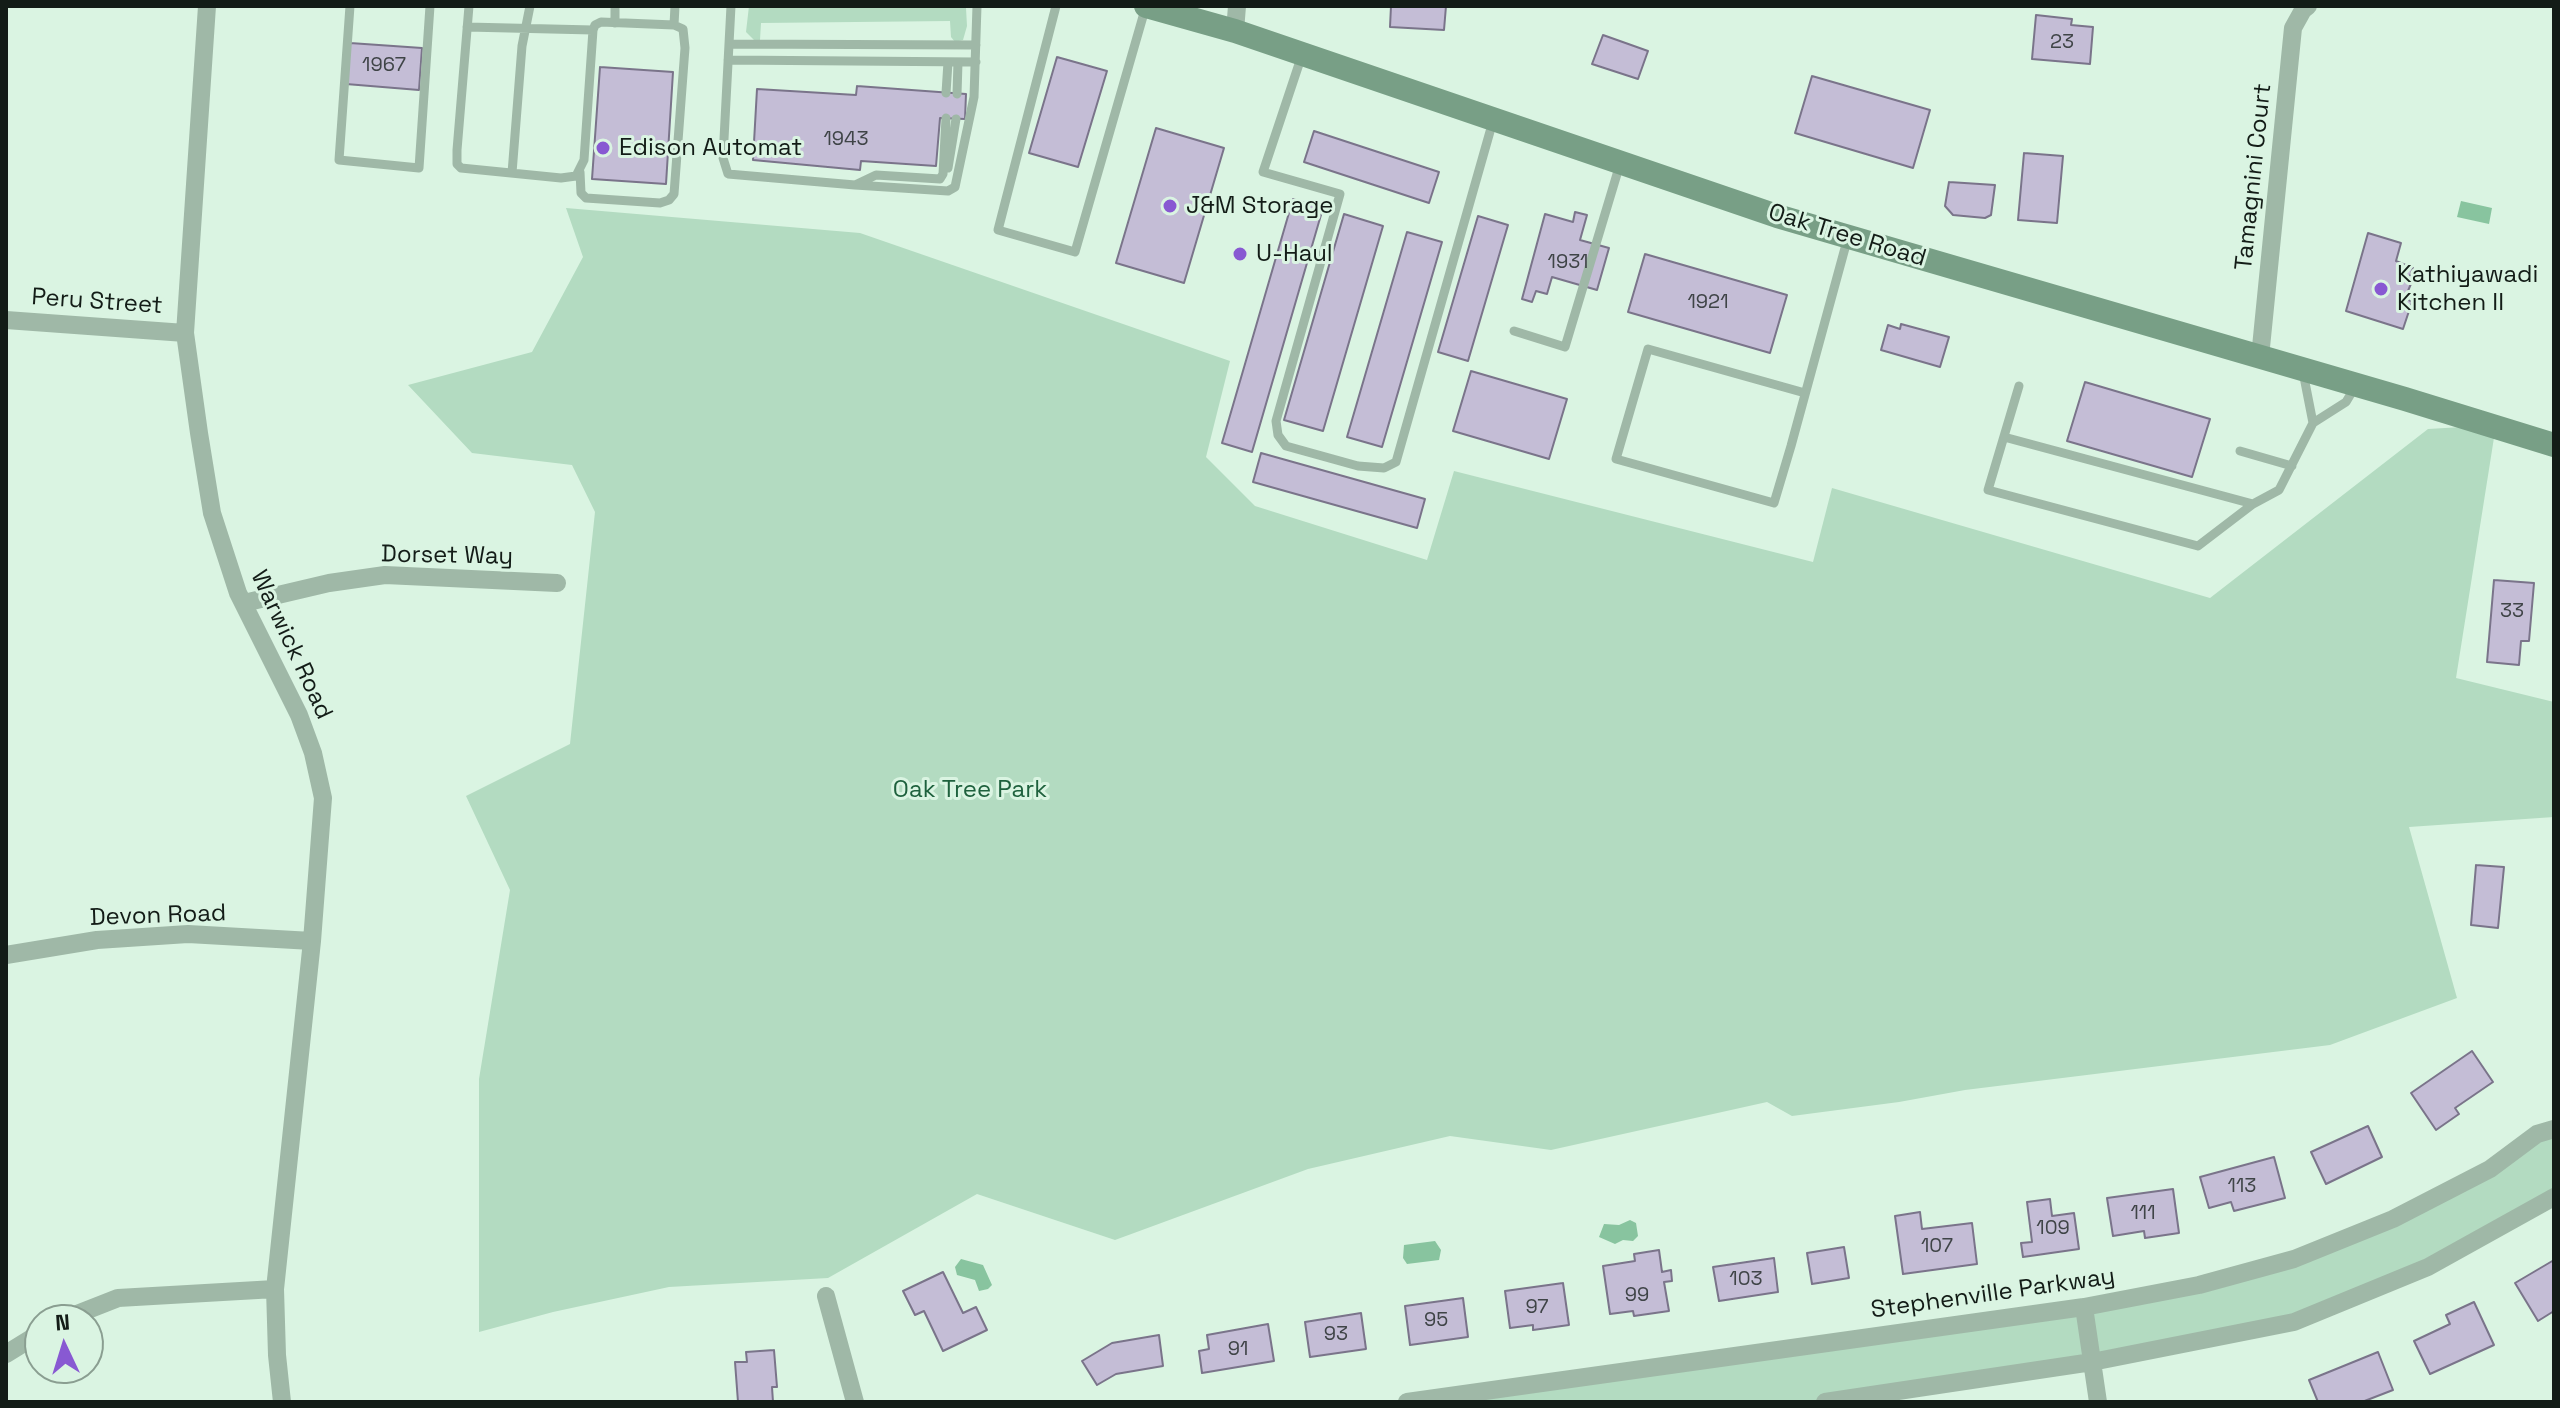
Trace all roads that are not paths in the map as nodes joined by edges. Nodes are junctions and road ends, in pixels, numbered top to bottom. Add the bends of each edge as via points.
1 (207, 6) edge
2 (350, 6) edge
3 (430, 6) edge
4 (469, 6) edge
5 (530, 6) edge
6 (615, 6) edge
7 (675, 6) edge
8 (731, 6) edge
9 (977, 6) edge
10 (1056, 6) edge
11 (1146, 6) edge
12 (1237, 6) edge
13 (2308, 6) edge
14 (615, 23) junction
15 (674, 25) junction
16 (467, 27) junction
17 (526, 28) junction
18 (593, 30) junction
19 (1235, 31) junction
20 (729, 44) junction
21 (976, 45) junction
22 (1302, 55) junction
23 (728, 60) junction
24 (953, 62) junction
25 (976, 62) junction
26 (952, 93) dead end
27 (951, 118) dead end
28 (1493, 121) junction
29 (1620, 164) junction
30 (580, 172) junction
31 (512, 173) junction
32 (855, 185) junction
33 (1848, 237) junction
34 (6, 320) edge
35 (1514, 331) dead end
36 (185, 333) junction
37 (2260, 357) junction
38 (2302, 369) junction
39 (2357, 385) junction
40 (2019, 386) dead end
41 (1805, 393) junction
42 (2313, 423) junction
43 (2004, 437) junction
44 (2554, 445) edge
45 (2240, 451) dead end
46 (2292, 466) junction
47 (2253, 504) junction
48 (557, 583) dead end
49 (244, 603) junction
50 (312, 941) junction
51 (6, 955) edge
52 (2554, 1129) edge
53 (2554, 1197) edge
54 (275, 1289) junction
55 (826, 1296) dead end
56 (103, 1304) edge
57 (2084, 1307) junction
58 (24, 1343) edge
59 (6, 1354) edge
60 (2092, 1362) junction
61 (1449, 1399) edge
62 (282, 1402) edge
63 (855, 1402) edge
64 (1407, 1402) edge
65 (1825, 1402) edge
66 (2098, 1402) edge

1 - 36 street, Warwick Road
2 - 3 lane via 339,160 419,168
4 - 16 lane
5 - 17 lane
6 - 14 lane
7 - 15 lane
8 - 20 lane
9 - 21 lane
10 - 11 lane via 998,230 1075,252
11 - 19 main road, Oak Tree Road
12 - 19 street
13 - 37 street, Tamagnini Court via 2293,28
14 - 15 lane
14 - 18 lane via 598,23
15 - 30 lane via 683,29 685,41 674,194 660,203 586,198
16 - 17 lane
16 - 31 lane via 457,164
17 - 18 lane
17 - 31 lane
18 - 30 lane
19 - 22 main road, Oak Tree Road
20 - 21 lane
20 - 23 lane
21 - 25 lane
22 - 28 main road, Oak Tree Road
22 - 28 lane via 1263,172 1340,194 1276,421 1286,446 1358,466 1384,468 1396,462
23 - 24 lane
23 - 32 lane via 723,158 728,174
24 - 25 lane
24 - 26 lane
25 - 32 lane via 955,187 937,191
27 - 32 lane via 940,179 876,175
28 - 29 main road, Oak Tree Road
29 - 33 main road, Oak Tree Road
29 - 35 lane via 1565,347
30 - 31 lane via 569,178
33 - 37 main road, Oak Tree Road
33 - 41 lane
34 - 36 street, Peru Street
36 - 49 street, Warwick Road via 212,513
37 - 38 main road, Oak Tree Road
38 - 39 main road, Oak Tree Road
38 - 42 lane
39 - 42 lane via 2346,402
39 - 44 main road, Oak Tree Road
40 - 43 lane
41 - 41 lane via 1774,503 1616,459 1648,349
42 - 46 lane
43 - 47 lane
43 - 47 lane via 1988,490 2198,546
45 - 46 lane
46 - 47 lane via 2279,490
48 - 49 street, Dorset Way via 385,575
49 - 50 street, Warwick Road via 299,715 323,798
50 - 51 street, Devon Road via 188,934 97,940
50 - 54 street, Warwick Road
52 - 57 street, Stephenville Parkway via 2393,1219 2294,1259 2199,1285
53 - 60 street via 2428,1267 2294,1322
54 - 56 street via 118,1298
54 - 62 street, Warwick Road
55 - 63 street
57 - 60 street
57 - 61 street, Stephenville Parkway
58 - 59 street
60 - 65 street
60 - 66 street
61 - 64 street, Stephenville Parkway

